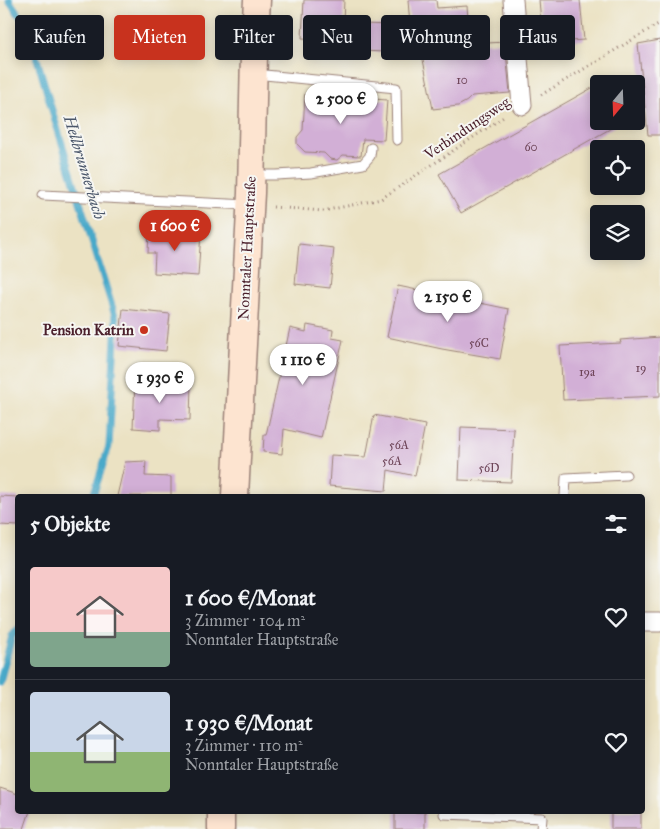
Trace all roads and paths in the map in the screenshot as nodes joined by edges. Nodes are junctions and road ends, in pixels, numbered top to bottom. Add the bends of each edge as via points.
1 (257, 0) edge
2 (513, 0) edge
3 (660, 22) edge
4 (254, 74) junction
5 (522, 105) junction
6 (396, 140) dead end
7 (372, 148) dead end
8 (251, 176) junction
9 (42, 195) dead end
10 (261, 206) junction
11 (626, 475) dead end
12 (235, 494) edge
13 (565, 494) edge
14 (645, 622) edge
15 (660, 622) edge
16 (221, 814) edge
17 (444, 814) dead end
18 (220, 829) edge
19 (542, 829) edge

1 - 4 main road, Nonntaler Hauptstraße
2 - 5 street
3 - 5 path, Verbindungsweg
4 - 6 lane via 396,88
4 - 8 main road, Nonntaler Hauptstraße
5 - 10 path, Verbindungsweg via 381,199 323,211
7 - 8 lane via 370,156 362,164 311,173
8 - 10 main road, Nonntaler Hauptstraße
9 - 10 lane
10 - 12 main road, Nonntaler Hauptstraße
11 - 13 lane via 566,478
14 - 15 street
16 - 18 main road
17 - 19 lane via 542,818

